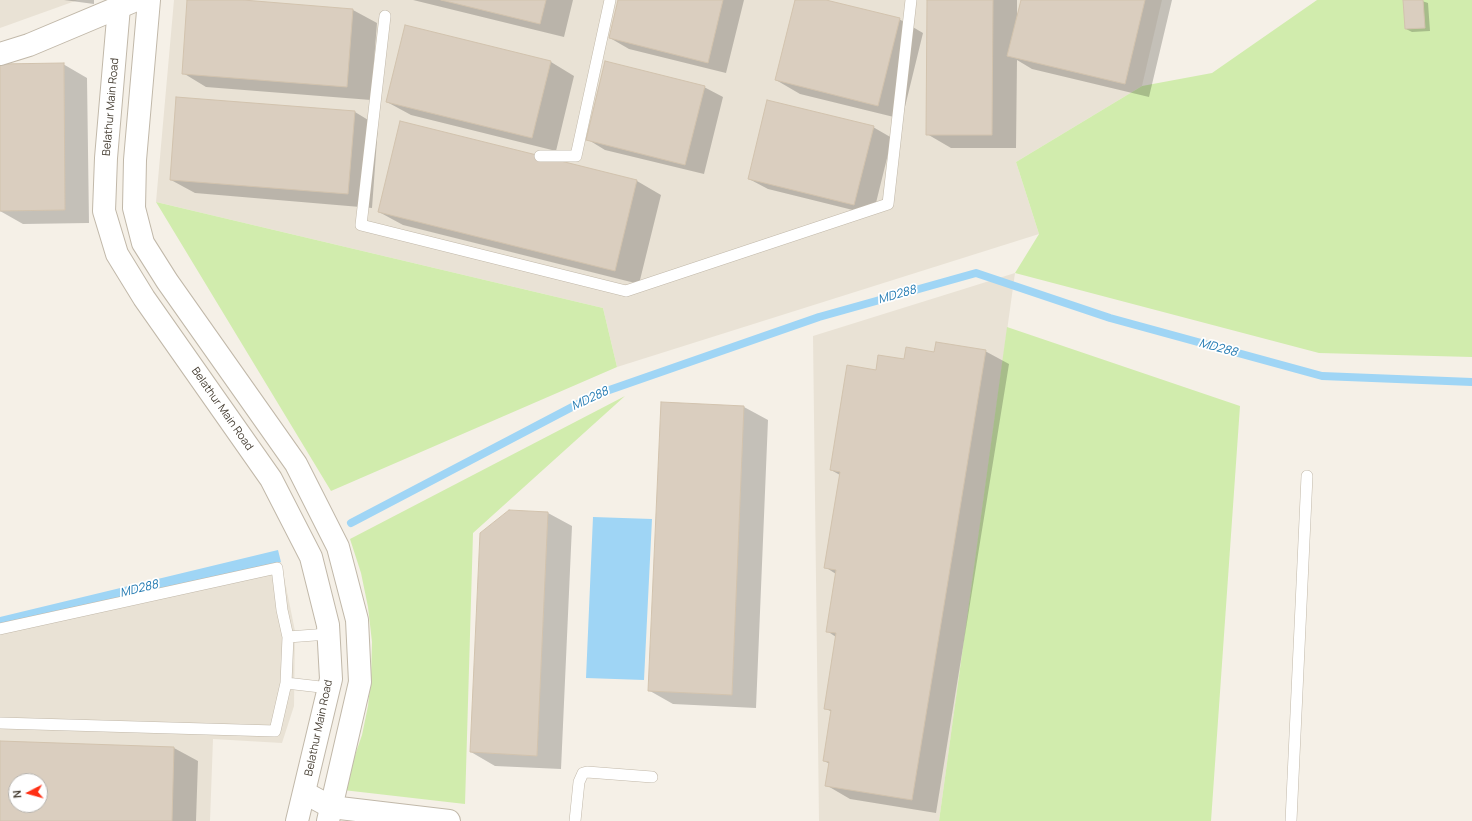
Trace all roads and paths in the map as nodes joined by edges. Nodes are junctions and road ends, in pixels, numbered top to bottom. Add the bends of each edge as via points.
1 (149, 0) edge
2 (610, 0) edge
3 (911, 0) edge
4 (125, 2) edge
5 (385, 16) dead end
6 (0, 54) edge
7 (540, 156) dead end
8 (1307, 476) dead end
9 (0, 629) edge
10 (328, 634) junction
11 (288, 637) junction
12 (286, 683) junction
13 (329, 688) junction
14 (0, 723) edge
15 (652, 777) dead end
16 (305, 793) junction
17 (330, 814) edge
18 (297, 821) edge
19 (448, 821) edge
20 (575, 821) edge
21 (1291, 821) edge

1 - 17 street via 135,160 134,208 144,243 167,281 296,464 338,547 357,620 360,682
2 - 7 lane via 576,156
3 - 5 lane via 888,204 626,291 361,225
4 - 6 street via 29,45
4 - 10 street, Belathur Main Road via 106,158 104,211 117,254 144,298 271,479 309,554 328,625
8 - 21 lane
9 - 11 lane via 277,568
10 - 11 lane
10 - 13 street, Belathur Main Road via 331,679
11 - 12 lane
12 - 13 lane
12 - 14 lane via 275,730
13 - 16 street, Belathur Main Road
15 - 20 lane via 583,773 579,782
16 - 17 street
16 - 18 street, Belathur Main Road
17 - 19 street

